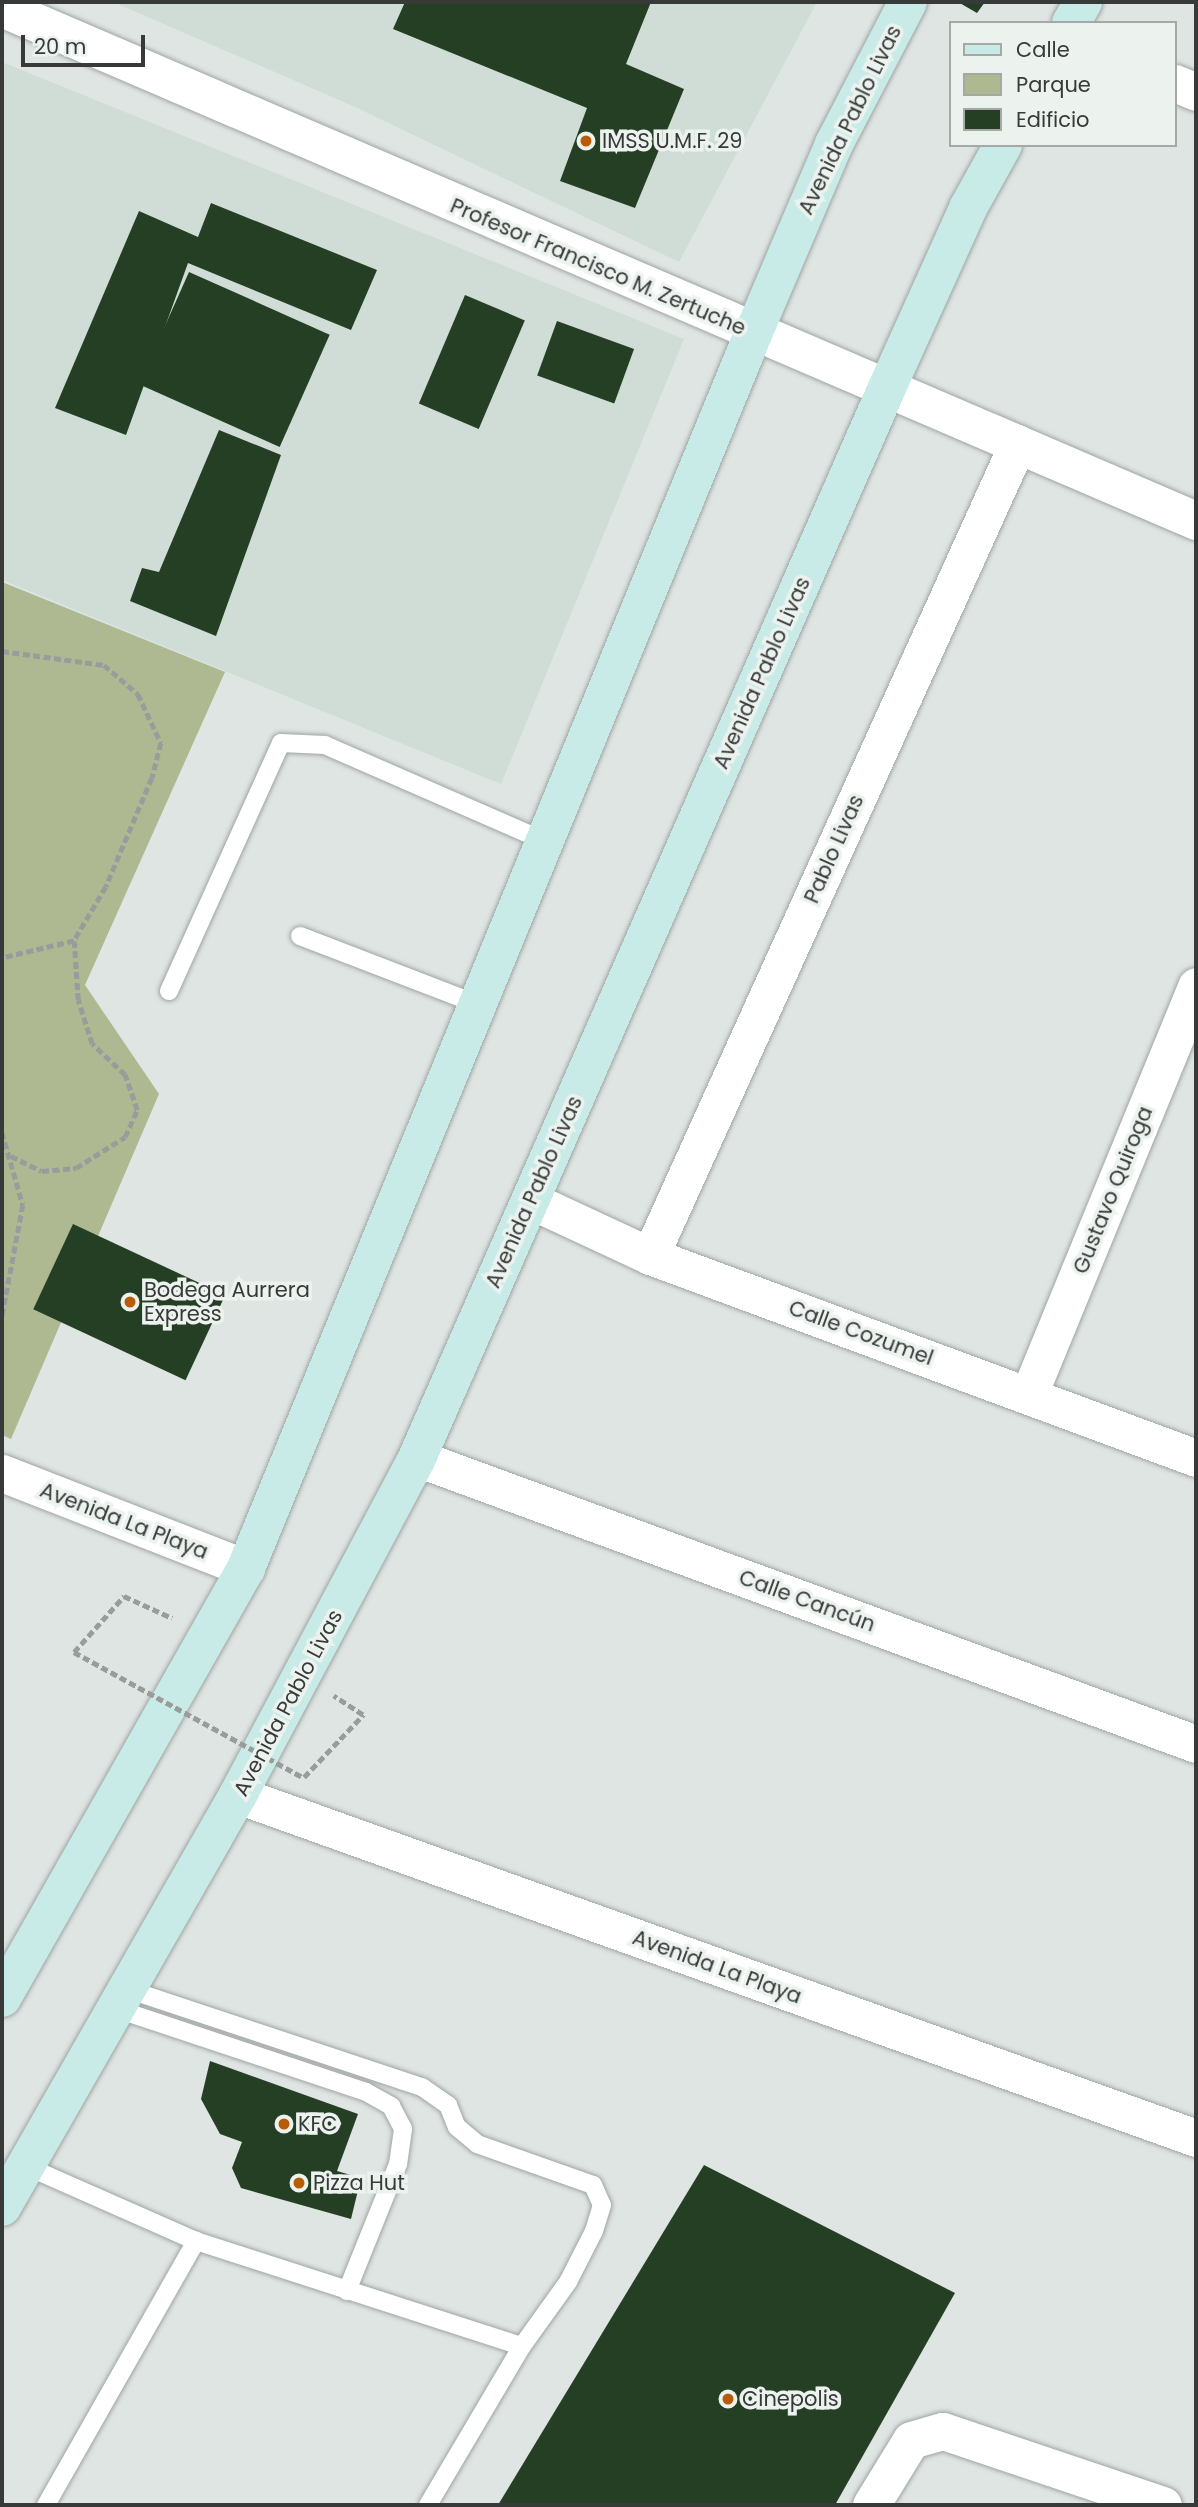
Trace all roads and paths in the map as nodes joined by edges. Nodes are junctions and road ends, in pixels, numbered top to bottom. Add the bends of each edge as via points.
1 (908, 2) edge
2 (1083, 2) edge
3 (2, 8) edge
4 (1073, 21) edge
5 (1177, 84) edge
6 (1196, 92) edge
7 (1002, 147) edge
8 (753, 334) junction
9 (886, 390) junction
10 (1018, 443) junction
11 (1196, 521) edge
12 (2, 651) edge
13 (545, 841) junction
14 (300, 936) dead end
15 (74, 941) junction
16 (2, 958) edge
17 (1196, 986) edge
18 (169, 991) dead end
19 (477, 1004) junction
20 (2, 1132) edge
21 (11, 1156) junction
22 (530, 1200) junction
23 (650, 1256) junction
24 (2, 1317) edge
25 (1030, 1394) junction
26 (417, 1458) junction
27 (1196, 1458) edge
28 (2, 1473) edge
29 (246, 1568) junction
30 (208, 1633) junction
31 (363, 1715) dead end
32 (1196, 1744) edge
33 (238, 1795) junction
34 (2, 1998) edge
35 (124, 1999) junction
36 (1196, 2138) edge
37 (26, 2166) junction
38 (2, 2207) edge
39 (196, 2241) junction
40 (347, 2291) junction
41 (522, 2347) junction
42 (46, 2505) edge
43 (428, 2505) edge
44 (872, 2505) edge
45 (1163, 2505) edge

1 - 8 main road, Avenida Pablo Livas via 834,144
2 - 4 main road
3 - 8 street, Profesor Francisco M. Zertuche
5 - 6 street
7 - 9 main road, Avenida Pablo Livas via 968,208
8 - 9 street, Profesor Francisco M. Zertuche
8 - 13 main road, Avenida Pablo Livas
9 - 10 street, Profesor Francisco M. Zertuche
9 - 22 main road, Avenida Pablo Livas
10 - 11 street, Profesor Francisco M. Zertuche
10 - 23 street, Pablo Livas
12 - 15 path via 104,665 138,694 161,743 152,778 106,887
13 - 18 lane via 325,745 281,743
13 - 19 main road, Avenida Pablo Livas
14 - 19 lane
15 - 16 path
15 - 21 path via 78,1000 92,1044 125,1075 137,1110 125,1137 76,1168 42,1171
17 - 25 street, Gustavo Quiroga
19 - 29 main road, Avenida Pablo Livas
20 - 21 path
21 - 24 path via 23,1205
22 - 23 street, Calle Cozumel
22 - 26 main road, Avenida Pablo Livas
23 - 25 street, Calle Cozumel
25 - 27 street, Calle Cozumel
26 - 32 street, Calle Cancún
26 - 33 main road, Avenida Pablo Livas
28 - 29 street, Avenida La Playa
29 - 30 main road, Avenida Pablo Livas
30 - 31 path, bridge via 124,1596 74,1652 304,1778
30 - 34 main road, Avenida Pablo Livas
33 - 35 main road, Avenida Pablo Livas
33 - 36 street, Avenida La Playa
35 - 37 main road, Avenida Pablo Livas
35 - 40 lane via 366,2092 391,2106 403,2129 398,2164
35 - 41 lane via 422,2087 448,2105 457,2127 477,2144 593,2185 602,2205 594,2231 568,2282
37 - 38 main road, Avenida Pablo Livas
37 - 39 lane
39 - 40 lane
39 - 42 lane
40 - 41 lane
41 - 43 lane
44 - 45 street via 911,2440 926,2432 960,2435

